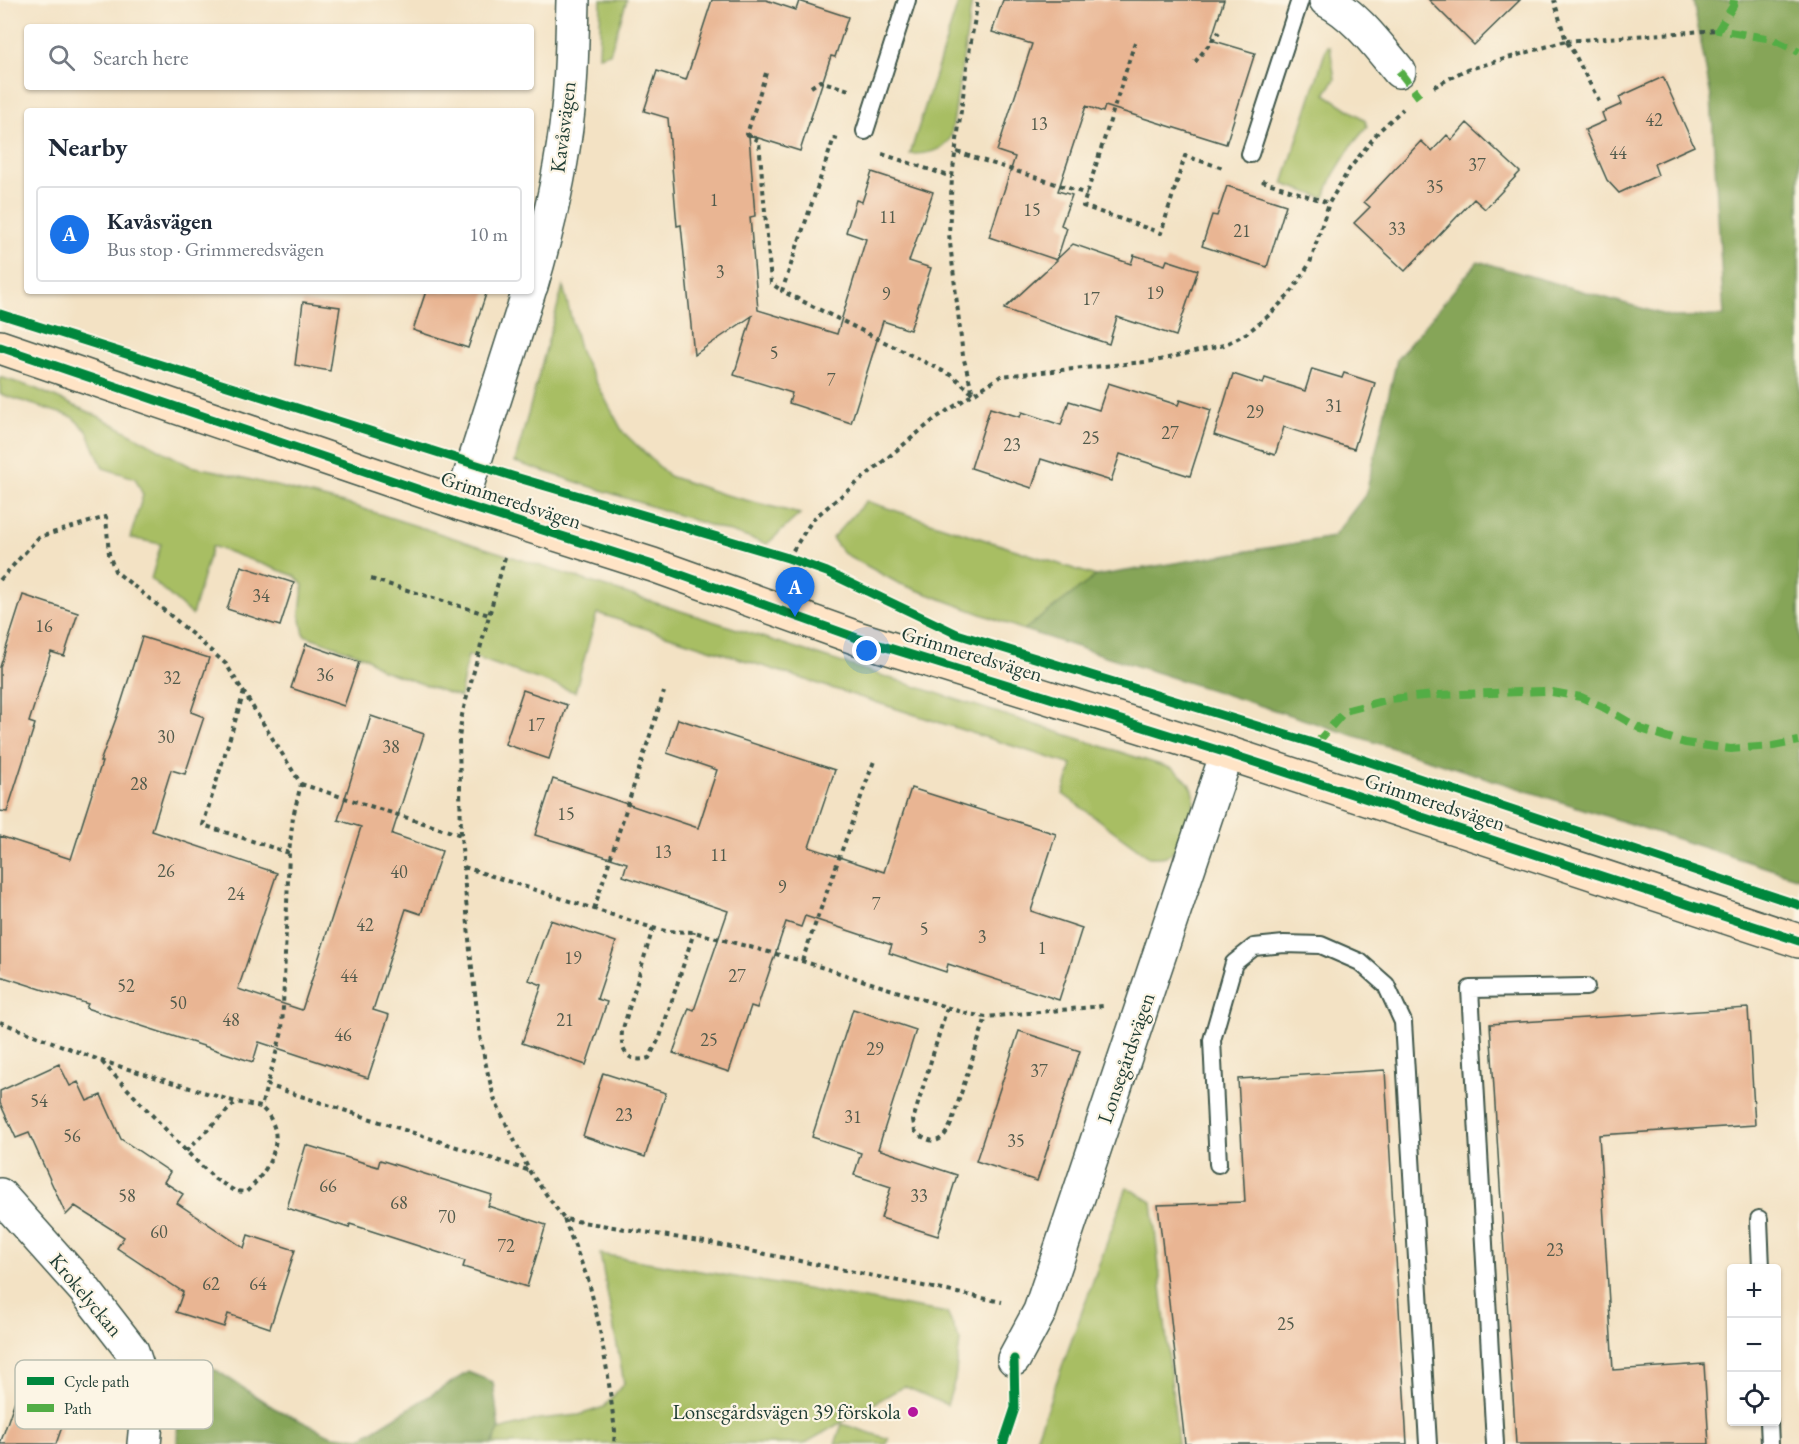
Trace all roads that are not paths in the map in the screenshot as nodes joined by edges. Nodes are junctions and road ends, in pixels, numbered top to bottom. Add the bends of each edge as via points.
1 (573, 0) edge
2 (907, 0) edge
3 (1300, 0) edge
4 (1326, 0) edge
5 (1399, 71) dead end
6 (865, 131) dead end
7 (1250, 154) dead end
8 (534, 276) edge
9 (529, 294) edge
10 (0, 347) edge
11 (461, 504) junction
12 (1227, 753) junction
13 (1799, 941) edge
14 (1586, 987) dead end
15 (1218, 1164) dead end
16 (0, 1195) edge
17 (1759, 1219) dead end
18 (1761, 1264) edge
19 (1014, 1359) dead end
20 (135, 1360) edge
21 (1769, 1426) edge
22 (145, 1429) edge
23 (144, 1444) edge
24 (1428, 1444) edge
25 (1495, 1444) edge
26 (1770, 1444) edge

1 - 8 street, Kavåsvägen via 566,130
2 - 6 lane
3 - 7 lane
4 - 5 street via 1339,6
9 - 11 street
10 - 11 street, Grimmeredsvägen
11 - 12 street, Grimmeredsvägen via 652,565 857,638
12 - 13 street, Grimmeredsvägen
12 - 19 street, Lonsegårdsvägen via 1041,1311
14 - 25 lane via 1470,989
15 - 24 lane via 1212,1040 1234,963 1254,947 1284,944 1321,945 1360,962 1386,985 1403,1022
16 - 20 street, Krokelyckan via 84,1289
17 - 18 lane
21 - 26 lane
22 - 23 street, Krokelyckan

